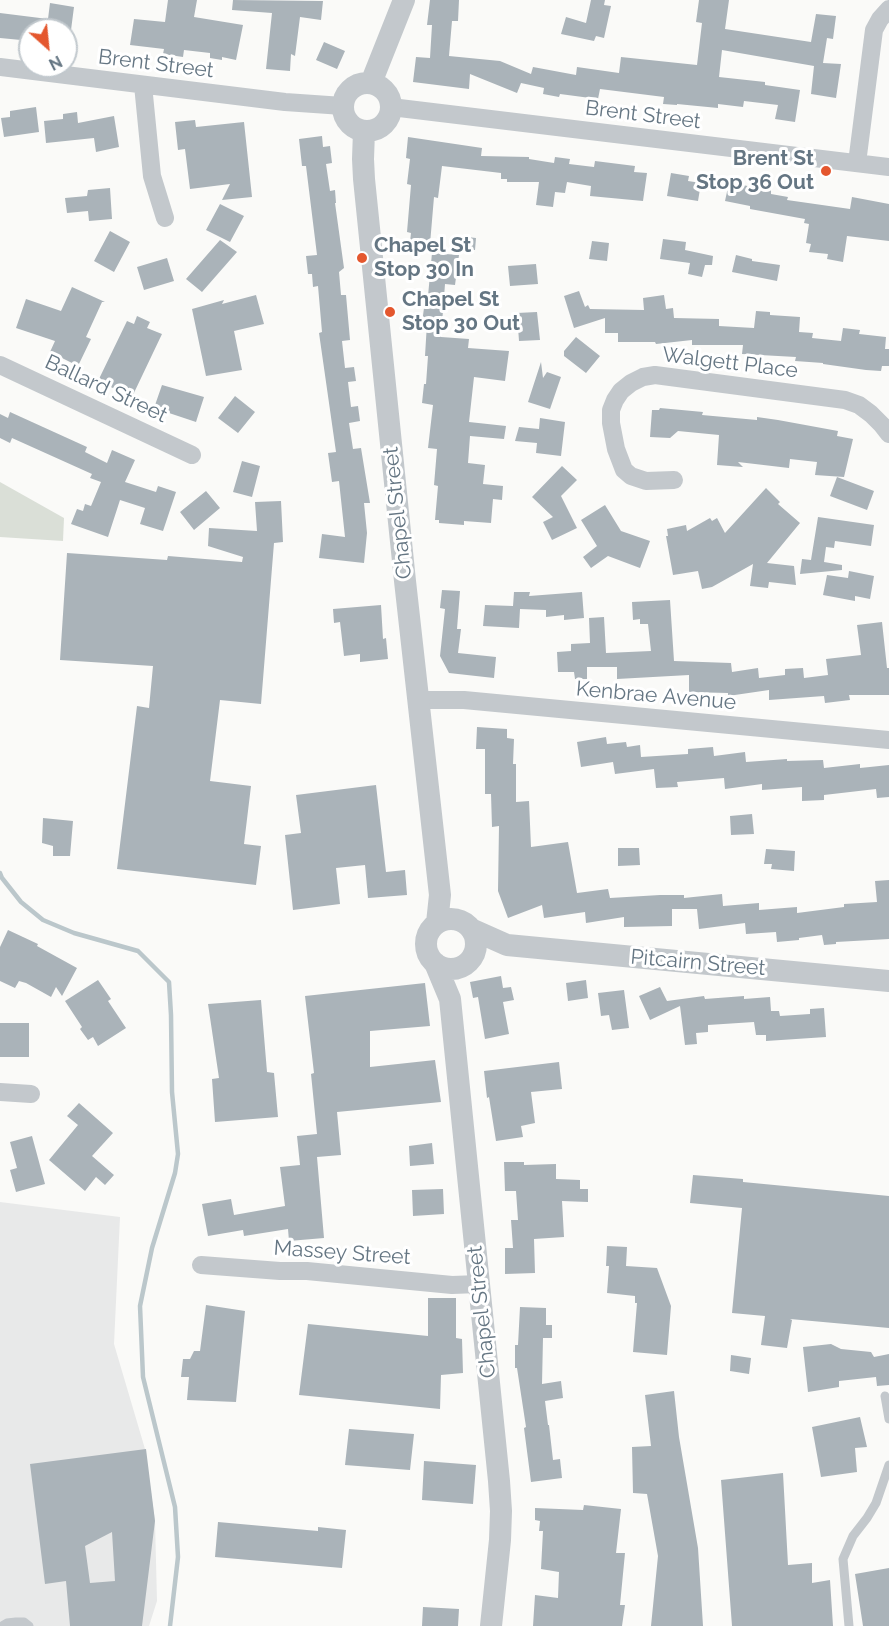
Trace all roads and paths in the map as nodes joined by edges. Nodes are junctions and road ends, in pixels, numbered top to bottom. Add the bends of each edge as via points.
1 (404, 0) edge
2 (889, 9) edge
3 (0, 67) edge
4 (371, 83) junction
5 (143, 84) junction
6 (343, 106) junction
7 (391, 107) junction
8 (364, 131) junction
9 (857, 163) junction
10 (889, 167) edge
11 (165, 218) dead end
12 (0, 365) edge
13 (889, 434) edge
14 (192, 455) dead end
15 (674, 480) dead end
16 (418, 700) junction
17 (889, 740) edge
18 (440, 895) junction
19 (437, 923) junction
20 (465, 925) junction
21 (507, 945) junction
22 (468, 962) junction
23 (435, 963) junction
24 (889, 981) edge
25 (450, 999) junction
26 (0, 1092) edge
27 (31, 1094) dead end
28 (201, 1265) dead end
29 (479, 1284) junction
30 (885, 1396) dead end
31 (889, 1419) edge
32 (889, 1466) edge
33 (2, 1626) edge
34 (29, 1626) edge
35 (491, 1626) edge
36 (849, 1626) edge

1 - 4 street
2 - 9 street via 874,30
3 - 5 street, Brent Street
4 - 6 street via 355,86 344,98
4 - 7 street via 383,89
5 - 6 street, Brent Street
5 - 11 street via 152,176
6 - 8 street via 346,120
7 - 8 street via 386,122
7 - 9 street, Brent Street
8 - 16 street, Chapel Street via 364,179
9 - 10 street, Brent Street
12 - 14 street, Ballard Street
13 - 15 street, Walgett Place via 871,414 845,400 655,375 643,377 621,391 615,400 611,423 616,449 624,470 631,476 646,481
16 - 17 street, Kenbrae Avenue via 464,700
16 - 18 street, Chapel Street
18 - 19 street, Chapel Street
18 - 20 street
19 - 20 street via 452,919
19 - 23 street via 426,943
20 - 21 street, Pitcairn Street
20 - 22 street via 475,936 476,944
21 - 22 street, Pitcairn Street
21 - 24 street, Pitcairn Street
22 - 23 street via 450,969
22 - 25 street, Chapel Street
23 - 25 street, Chapel Street
25 - 29 street, Chapel Street
26 - 27 street
28 - 29 street, Massey Street
29 - 35 street, Chapel Street via 501,1511
30 - 31 lane
32 - 36 lane via 876,1503 853,1536 843,1559
33 - 34 lane via 16,1622

